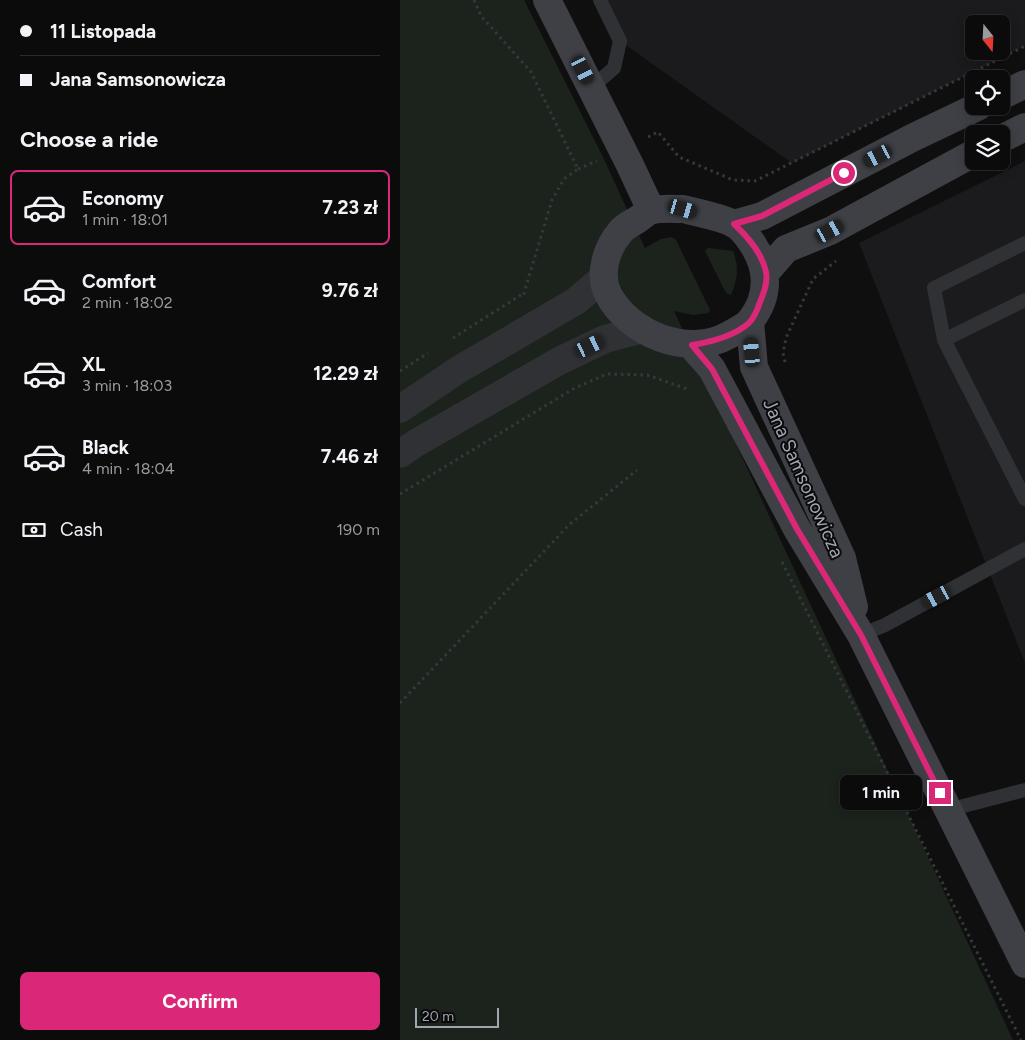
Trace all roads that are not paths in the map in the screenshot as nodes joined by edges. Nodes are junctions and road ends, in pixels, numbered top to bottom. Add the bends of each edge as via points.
1 (548, 0) edge
2 (600, 0) edge
3 (1025, 84) edge
4 (591, 88) junction
5 (1010, 92) edge
6 (965, 113) edge
7 (1025, 127) edge
8 (1010, 134) edge
9 (965, 158) edge
10 (652, 210) junction
11 (734, 224) junction
12 (1025, 243) edge
13 (766, 272) junction
14 (604, 277) junction
15 (1025, 300) edge
16 (750, 322) junction
17 (642, 330) junction
18 (944, 340) junction
19 (692, 345) junction
20 (400, 409) edge
21 (400, 454) edge
22 (1025, 499) edge
23 (1025, 549) edge
24 (861, 635) junction
25 (1025, 790) edge
26 (948, 810) junction
27 (1025, 964) edge

1 - 4 main road
2 - 4 lane via 620,41 614,68
3 - 5 main road
4 - 10 main road
6 - 11 main road via 762,216
7 - 8 main road
9 - 13 main road via 830,231 786,249
10 - 11 main road via 683,209
10 - 14 main road via 622,229 608,250
11 - 13 main road via 756,249
12 - 18 lane via 934,288
13 - 16 main road via 765,288
14 - 17 main road via 608,293 620,310
14 - 20 street via 576,302 458,370
15 - 18 lane
16 - 19 main road via 710,343
16 - 24 main road, Jana Samsonowicza via 754,367 842,558
17 - 19 main road via 671,342
17 - 21 street via 605,339 559,361
18 - 22 lane
19 - 24 main road, Jana Samsonowicza via 712,369 797,529
23 - 24 lane
24 - 26 main road, Jana Samsonowicza
25 - 26 lane
26 - 27 main road, Jana Samsonowicza

